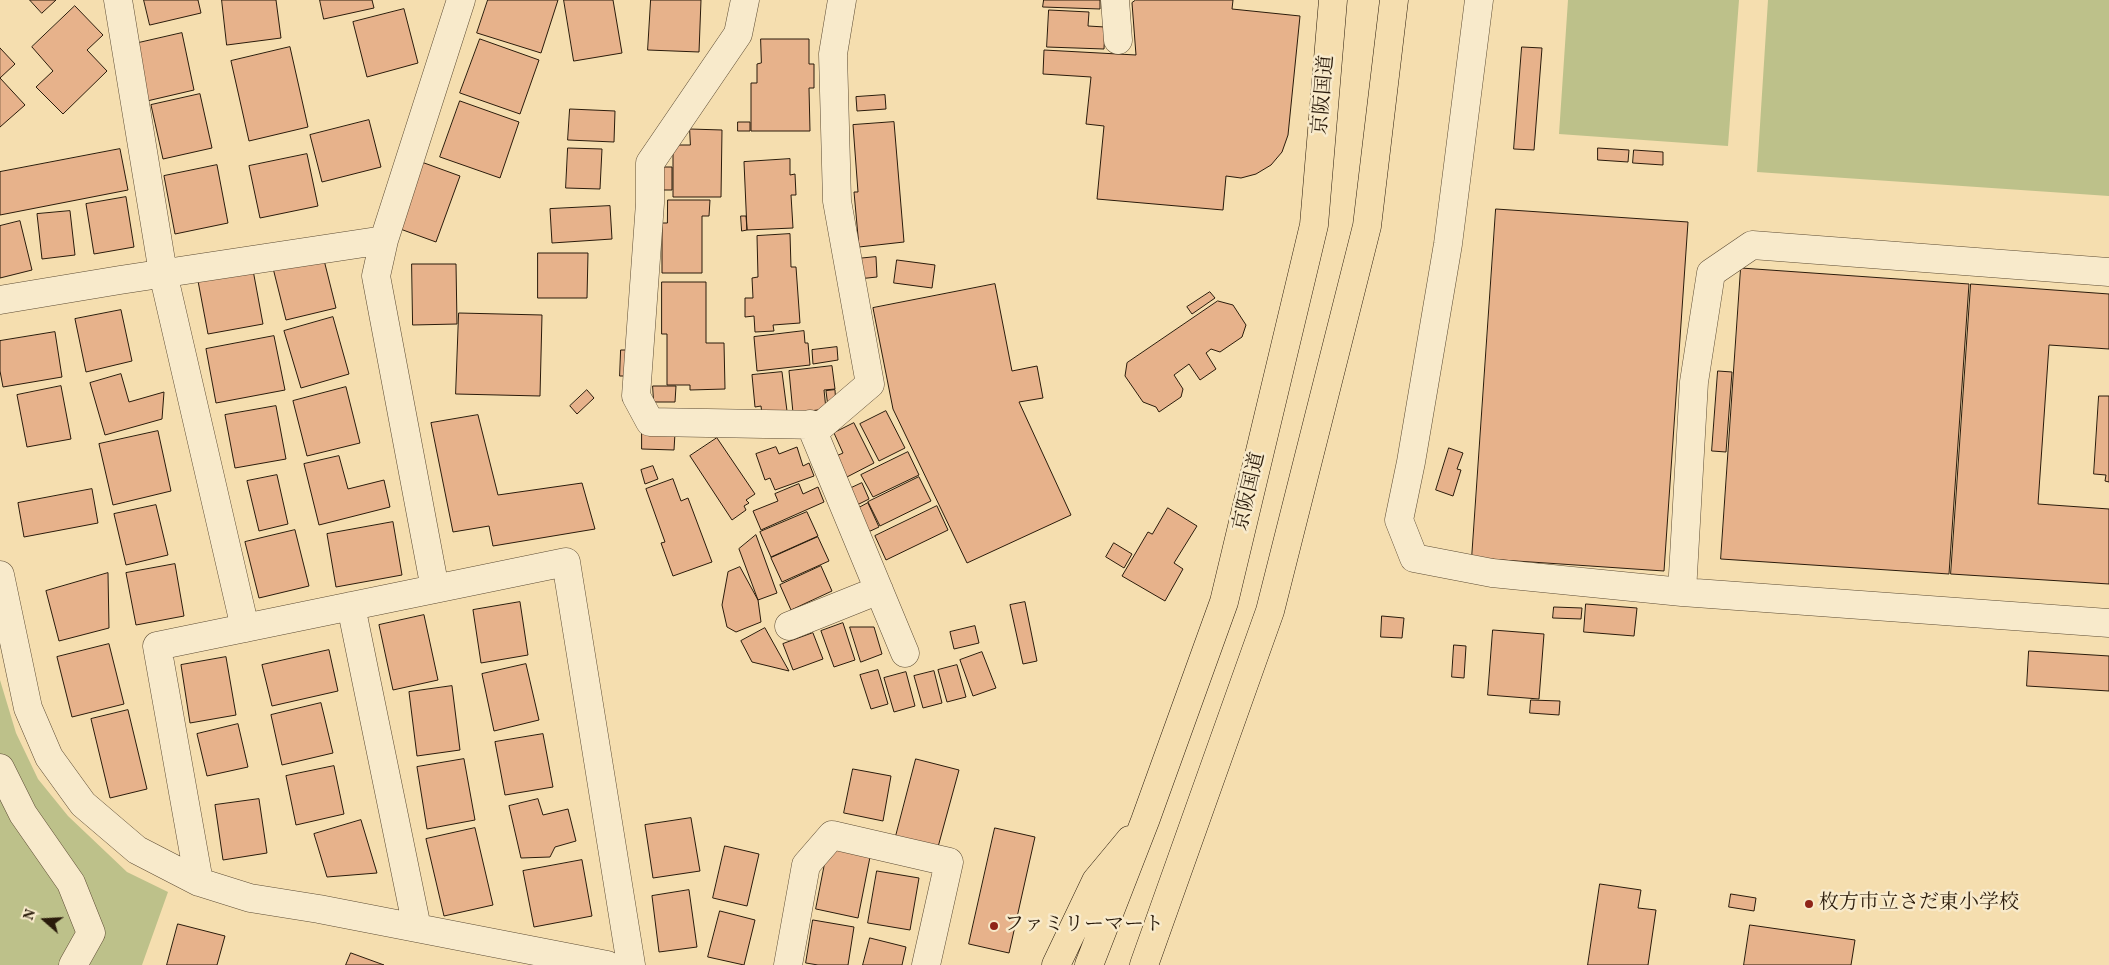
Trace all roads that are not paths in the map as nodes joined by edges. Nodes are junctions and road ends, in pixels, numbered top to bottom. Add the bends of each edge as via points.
1 (118, 0) edge
2 (461, 0) edge
3 (745, 0) edge
4 (842, 0) edge
5 (1115, 0) edge
6 (1333, 0) edge
7 (1394, 0) edge
8 (1479, 0) edge
9 (1118, 40) dead end
10 (384, 240) junction
11 (2109, 272) edge
12 (163, 273) junction
13 (0, 300) edge
14 (810, 424) junction
15 (0, 575) edge
16 (435, 589) junction
17 (879, 590) junction
18 (1682, 592) junction
19 (351, 606) junction
20 (2109, 623) edge
21 (789, 626) dead end
22 (245, 628) junction
23 (904, 653) dead end
24 (0, 768) edge
25 (1145, 821) junction
26 (199, 882) junction
27 (417, 928) junction
28 (92, 933) junction
29 (74, 965) edge
30 (89, 965) edge
31 (607, 965) edge
32 (631, 965) edge
33 (788, 965) edge
34 (926, 965) edge
35 (1056, 965) edge
36 (1089, 965) edge
37 (1144, 965) edge

1 - 12 street
2 - 10 street
3 - 14 street via 738,34 650,163 636,396 650,422
4 - 14 street via 833,54 837,202 870,384 822,424
5 - 9 street
6 - 25 highway, 京阪国道 via 1314,225 1224,602
7 - 37 highway via 1367,226 1272,601
8 - 18 street via 1448,244 1412,462 1399,520 1414,558 1492,574
10 - 12 street
10 - 16 street via 376,276
11 - 18 street via 1752,245 1711,273 1694,382
12 - 13 street
12 - 22 street
14 - 17 street
15 - 26 street via 28,708 49,757 83,804 137,850
16 - 19 street
16 - 32 street via 566,562
17 - 21 street
17 - 23 street
18 - 20 street
19 - 22 street
19 - 27 street
22 - 26 street via 157,646
24 - 28 street via 23,814 72,883
25 - 35 highway via 1096,881
25 - 36 highway, 京阪国道
26 - 27 street via 250,898
27 - 31 street
28 - 29 street
28 - 30 street
33 - 34 street via 806,865 832,835 949,862

